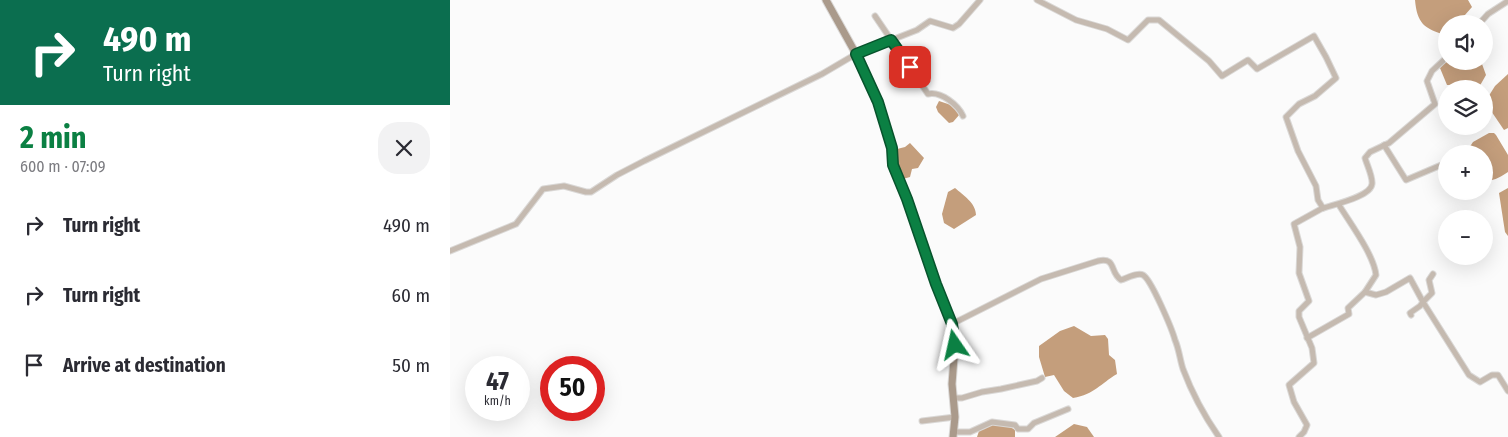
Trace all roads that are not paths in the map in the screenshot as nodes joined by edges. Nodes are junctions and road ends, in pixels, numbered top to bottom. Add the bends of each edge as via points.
1 (826, 0) edge
2 (980, 0) edge
3 (1037, 0) edge
4 (1508, 2) edge
5 (1487, 15) edge
6 (875, 16) dead end
7 (891, 40) junction
8 (856, 54) junction
9 (1438, 65) edge
10 (963, 116) dead end
11 (1384, 145) junction
12 (1438, 166) edge
13 (1339, 205) junction
14 (1323, 208) junction
15 (450, 251) edge
16 (1433, 274) dead end
17 (1365, 292) junction
18 (1422, 302) junction
19 (1411, 315) dead end
20 (952, 324) junction
21 (1307, 338) junction
22 (1042, 378) dead end
23 (1508, 391) edge
24 (953, 398) junction
25 (1068, 408) dead end
26 (955, 418) junction
27 (922, 421) dead end
28 (954, 435) edge
29 (1219, 437) edge
30 (1299, 437) edge

1 - 8 main road
2 - 7 street via 953,28 930,21
3 - 14 street via 1076,20 1108,29 1128,40 1148,20 1159,20 1209,61 1222,76 1248,60 1257,69 1314,36 1336,78 1286,117
4 - 5 street
6 - 7 street
7 - 8 street
7 - 10 street via 928,94 950,100
8 - 15 street via 617,175 591,192 564,186 543,189 516,224
8 - 20 main road via 878,102 892,148 893,165
9 - 11 street via 1427,81 1435,104
11 - 12 street via 1406,180
11 - 13 street via 1365,158 1371,188
13 - 14 street
13 - 17 street via 1376,268 1376,275
14 - 21 street via 1294,224 1300,247 1299,274 1309,301 1299,312
16 - 18 street via 1429,280 1432,293
17 - 18 street via 1376,295 1386,292 1410,278
17 - 21 street via 1348,308 1349,314 1344,318
18 - 19 street
18 - 23 street via 1469,374 1480,382 1498,375
20 - 24 main road via 955,345
20 - 29 street via 1042,279 1109,260 1113,272 1121,280 1139,274 1148,279 1175,340 1183,370
21 - 30 street via 1314,363 1289,385 1307,425
22 - 24 street via 1001,390
24 - 26 main road
25 - 28 street via 1034,423 1028,429 992,422
26 - 27 street
26 - 28 main road

